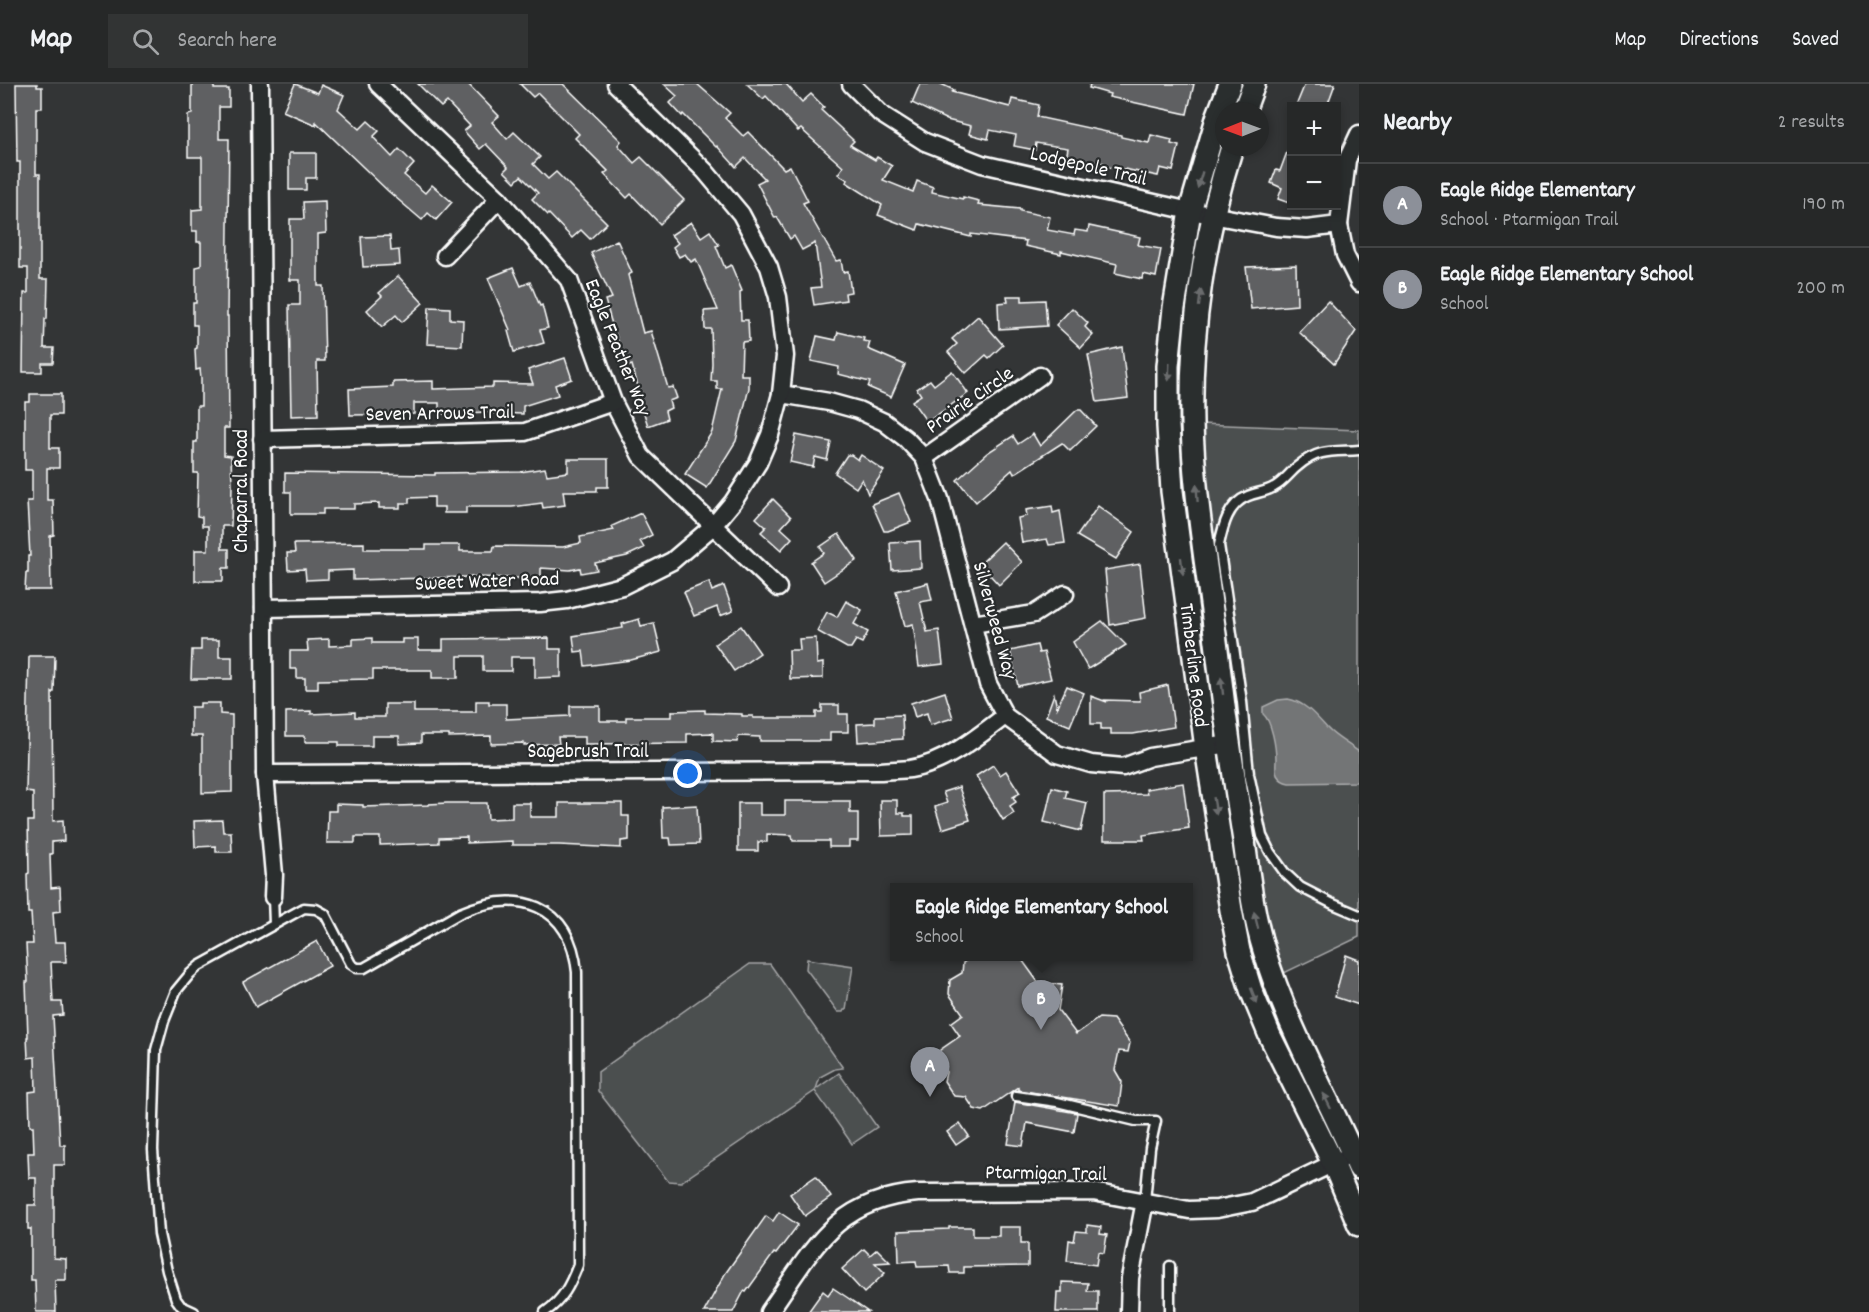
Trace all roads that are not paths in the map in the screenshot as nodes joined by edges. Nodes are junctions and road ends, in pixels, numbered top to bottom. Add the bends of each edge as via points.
1 (260, 84) edge
2 (378, 84) edge
3 (616, 84) edge
4 (851, 84) edge
5 (1230, 84) edge
6 (1254, 84) edge
7 (1247, 102) edge
8 (1359, 134) edge
9 (1230, 156) edge
10 (499, 200) junction
11 (1190, 211) junction
12 (1214, 216) junction
13 (1339, 225) junction
14 (445, 256) dead end
15 (1359, 284) edge
16 (1041, 376) dead end
17 (781, 394) junction
18 (613, 402) junction
19 (262, 439) junction
20 (1359, 450) edge
21 (924, 458) junction
22 (713, 526) junction
23 (778, 588) dead end
24 (1065, 594) dead end
25 (264, 608) junction
26 (973, 624) junction
27 (1005, 716) junction
28 (1229, 744) junction
29 (1206, 748) junction
30 (265, 774) junction
31 (273, 897) joint
32 (1359, 915) edge
33 (274, 924) junction
34 (1016, 1096) dead end
35 (1357, 1157) edge
36 (1334, 1163) junction
37 (1145, 1201) junction
38 (1359, 1226) edge
39 (1170, 1266) dead end
40 (194, 1312) edge
41 (544, 1312) edge
42 (769, 1312) edge
43 (1129, 1312) edge
44 (1170, 1312) edge

1 - 19 street, Chaparral Road
2 - 10 street, Eagle Feather Way
3 - 17 street, Sweet Water Road via 705,171 741,214 769,267 777,297 785,356
4 - 11 street, Lodgepole Trail via 881,114 925,142 982,164
5 -> 11 street, Timberline Road
6 - 7 street
8 - 13 street via 1347,160
9 - 12 street, Timberline Road
10 - 14 street
10 - 18 street, Eagle Feather Way via 569,280
11 - 12 street, Lodgepole Trail
11 -> 29 street, Timberline Road via 1168,366 1168,426 1172,491
12 - 13 street, Lodgepole Trail via 1276,228
28 -> 12 street, Timberline Road via 1198,504 1192,424 1198,311
13 - 15 street via 1345,255
16 - 21 street, Prairie Circle
17 - 21 street, Silverweed Way via 858,410 884,422
17 - 22 street, Sweet Water Road via 771,435 758,463
18 - 19 street, Seven Arrows Trail via 525,432
18 - 22 street, Eagle Feather Way via 640,456
19 - 25 street, Chaparral Road
20 - 32 lane via 1313,455 1273,488 1245,497 1227,515 1219,545 1249,774 1262,836 1285,873 1300,887
21 - 26 street, Silverweed Way via 940,499
22 - 23 street, Eagle Feather Way
22 - 25 street, Sweet Water Road via 672,561 648,574 622,586 567,600
24 - 26 street via 1034,614
25 - 30 street, Chaparral Road
26 - 27 street, Silverweed Way via 988,684
27 - 29 street, Silverweed Way via 1057,754 1090,764 1122,767 1150,757
27 - 30 street, Sagebrush Trail via 972,742 912,769
28 - 29 street, Silverweed Way
35 -> 28 street, Timberline Road via 1306,1059 1263,949
29 -> 36 street, Timberline Road via 1231,910 1251,990
30 - 31 street, Chaparral Road
31 - 33 lane
33 - 40 lane via 200,966 182,981 156,1050 153,1150 159,1234 176,1299
33 - 41 lane via 304,908 316,909 325,914 357,968 364,968 460,913 497,901 534,905 562,927 576,955 577,972 578,1265 566,1294
34 - 37 lane via 1155,1121
35 - 36 street, Ptarmigan Trail
36 - 37 street, Ptarmigan Trail via 1252,1202 1190,1210
36 - 38 street, Timberline Road
37 - 42 street, Ptarmigan Trail via 1093,1192 918,1193 883,1198 852,1211 822,1237
37 - 43 street via 1130,1278
39 - 44 lane

